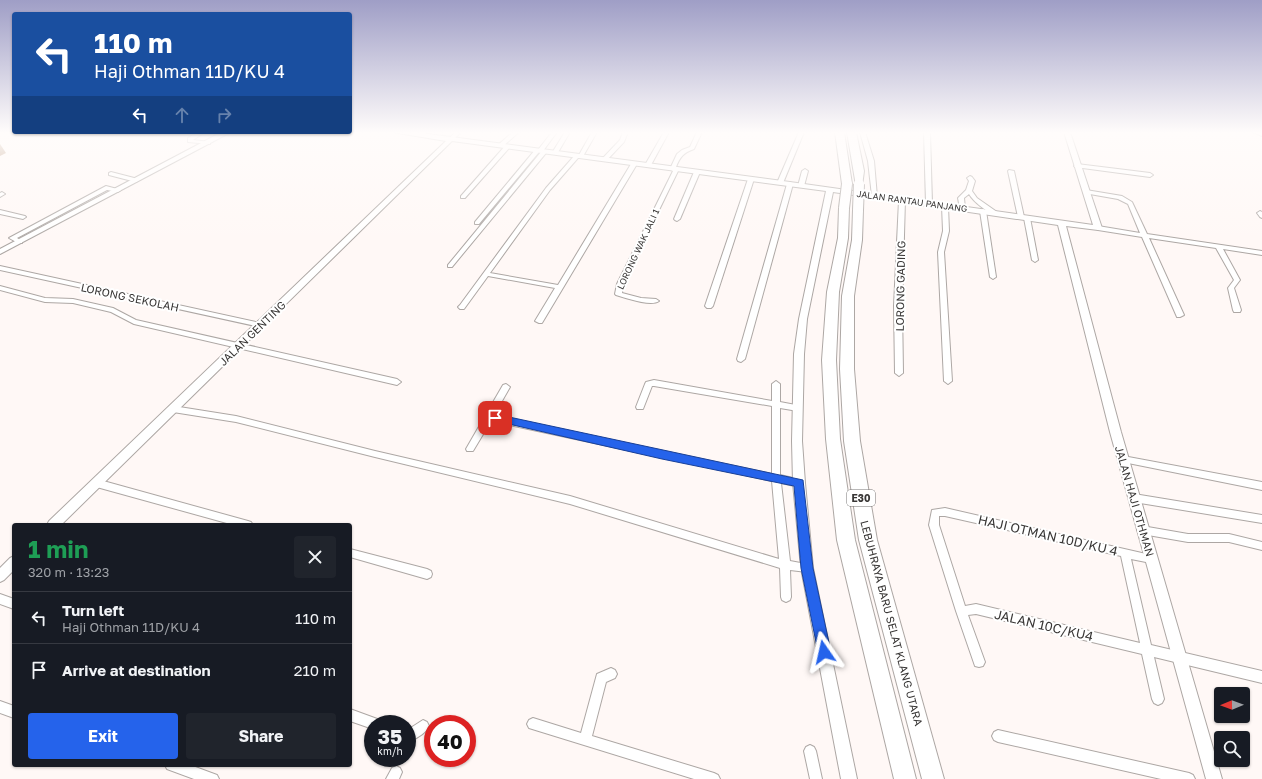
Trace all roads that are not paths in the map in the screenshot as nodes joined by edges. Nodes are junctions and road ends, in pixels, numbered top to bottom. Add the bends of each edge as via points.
1 (159, 168) edge
2 (421, 168) edge
3 (486, 168) edge
4 (525, 168) edge
5 (527, 168) edge
6 (567, 168) edge
7 (631, 168) edge
8 (670, 168) edge
9 (786, 168) edge
10 (845, 168) edge
11 (858, 168) edge
12 (872, 168) edge
13 (928, 168) edge
14 (1078, 168) edge
15 (1094, 168) edge
16 (674, 169) junction
17 (805, 171) dead end
18 (1011, 171) dead end
19 (697, 172) junction
20 (111, 174) dead end
21 (1150, 176) dead end
22 (970, 178) dead end
23 (751, 179) junction
24 (136, 180) junction
25 (780, 183) junction
26 (790, 184) junction
27 (801, 186) junction
28 (118, 190) junction
29 (830, 190) junction
30 (969, 191) junction
31 (1086, 192) junction
32 (875, 196) junction
33 (463, 197) dead end
34 (902, 200) junction
35 (929, 204) junction
36 (945, 206) junction
37 (962, 208) junction
38 (851, 209) junction
39 (64, 210) junction
40 (983, 211) junction
41 (0, 212) edge
42 (74, 213) junction
43 (995, 213) junction
44 (23, 217) dead end
45 (1024, 217) junction
46 (677, 219) dead end
47 (1061, 222) junction
48 (477, 223) dead end
49 (1098, 228) junction
50 (1145, 236) junction
51 (20, 242) junction
52 (1218, 246) junction
53 (0, 252) edge
54 (1262, 253) edge
55 (1035, 260) dead end
56 (450, 266) dead end
57 (0, 268) edge
58 (486, 274) junction
59 (993, 277) dead end
60 (560, 287) junction
61 (0, 288) edge
62 (656, 301) dead end
63 (709, 306) dead end
64 (462, 307) dead end
65 (1237, 310) dead end
66 (1180, 315) dead end
67 (539, 321) dead end
68 (260, 325) junction
69 (238, 346) junction
70 (741, 359) dead end
71 (899, 373) dead end
72 (948, 381) dead end
73 (397, 382) dead end
74 (776, 384) dead end
75 (506, 387) dead end
76 (775, 405) junction
77 (640, 407) dead end
78 (798, 408) junction
79 (173, 409) junction
80 (489, 417) junction
81 (470, 449) dead end
82 (1123, 459) junction
83 (776, 478) junction
84 (96, 483) junction
85 (799, 483) junction
86 (1262, 486) edge
87 (1134, 498) junction
88 (1262, 519) edge
89 (55, 523) edge
90 (241, 523) edge
91 (1142, 530) junction
92 (1262, 546) edge
93 (1125, 553) junction
94 (352, 554) edge
95 (1151, 559) junction
96 (12, 564) edge
97 (785, 565) junction
98 (807, 568) junction
99 (427, 574) dead end
100 (0, 576) edge
101 (786, 597) dead end
102 (0, 599) edge
103 (12, 603) edge
104 (961, 611) junction
105 (1147, 648) junction
106 (1179, 656) junction
107 (979, 662) dead end
108 (610, 674) dead end
109 (1262, 677) edge
110 (1158, 699) dead end
111 (0, 707) edge
112 (12, 711) edge
113 (352, 716) edge
114 (364, 720) edge
115 (533, 724) dead end
116 (423, 726) dead end
117 (416, 731) edge
118 (998, 736) dead end
119 (585, 740) junction
120 (810, 751) dead end
121 (177, 767) edge
122 (213, 779) edge
123 (714, 779) edge
124 (816, 779) edge
125 (849, 779) edge
126 (905, 779) edge
127 (933, 779) edge
128 (1189, 779) edge
129 (1214, 779) edge

1 - 24 street
2 - 68 street, JALAN GENTING
3 - 33 street
4 - 48 street
5 - 56 street
6 - 58 street via 548,189
7 - 60 street
8 - 16 street, JALAN RANTAU PANJANG
9 - 25 street
10 - 38 highway, LEBUHRAYA BARU SELAT KLANG UTARA / E30, bridge
11 - 38 highway, LEBUHRAYA BARU SELAT KLANG UTARA / E30, bridge via 859,184
12 - 32 street
13 - 35 street
14 - 31 street
15 - 21 street
16 - 19 street, JALAN RANTAU PANJANG
16 - 62 street, LORONG WAK JALI 1 via 620,284 618,294
17 - 27 street
18 - 45 street
19 - 23 street, JALAN RANTAU PANJANG
19 - 46 street
20 - 24 street
22 - 30 street via 972,181
23 - 25 street, JALAN RANTAU PANJANG
23 - 63 street
24 - 28 street
25 - 26 street, JALAN RANTAU PANJANG
26 - 27 street, JALAN RANTAU PANJANG
26 - 70 street
27 - 29 street, JALAN RANTAU PANJANG
28 - 39 street via 106,188
28 - 42 street
29 - 32 street, JALAN RANTAU PANJANG
29 - 78 street via 802,320
30 - 37 street via 961,198
30 - 43 street via 975,199
31 - 49 street
31 - 50 street via 1126,200 1130,203
32 - 34 street, JALAN RANTAU PANJANG
34 - 35 street, JALAN RANTAU PANJANG
34 - 71 street, LORONG GADING via 898,306
35 - 36 street, JALAN RANTAU PANJANG
36 - 37 street, JALAN RANTAU PANJANG
36 - 72 street via 946,231 941,252
37 - 40 street, JALAN RANTAU PANJANG
38 - 126 highway, LEBUHRAYA BARU SELAT KLANG UTARA / E30 via 833,292 829,360 833,439 846,540
38 - 127 highway, LEBUHRAYA BARU SELAT KLANG UTARA / E30 via 857,240 848,296 847,368 852,441 868,540
39 - 42 street
39 - 51 street via 12,238
40 - 43 street, JALAN RANTAU PANJANG
40 - 59 street
41 - 44 street
42 - 51 street
43 - 45 street, JALAN RANTAU PANJANG
45 - 47 street, JALAN RANTAU PANJANG
45 - 55 street
47 - 49 street, JALAN RANTAU PANJANG
47 - 82 street, JALAN HAJI OTHMAN
49 - 50 street, JALAN RANTAU PANJANG
50 - 52 street, JALAN RANTAU PANJANG
50 - 66 street
51 - 53 street
52 - 54 street, JALAN RANTAU PANJANG
52 - 65 street via 1237,280 1231,288
57 - 68 street, LORONG SEKOLAH
58 - 60 street
58 - 64 street
60 - 67 street
61 - 69 street via 45,300 73,301 113,310 134,322
68 - 69 street, JALAN GENTING
69 - 73 street
69 - 79 street, JALAN GENTING
74 - 76 street
75 - 80 street
76 - 77 street via 654,383 649,384
76 - 78 street
76 - 83 street
78 - 85 street
79 - 84 street, JALAN GENTING
79 - 97 street via 236,419 570,500
80 - 81 street
80 - 83 street
82 - 86 street
82 - 87 street, JALAN HAJI OTHMAN
83 - 85 street
83 - 97 street
84 - 89 street, JALAN GENTING
84 - 90 street
85 - 98 street
87 - 88 street
87 - 91 street, JALAN HAJI OTHMAN
91 - 92 street via 1188,538 1229,538
91 - 95 street, JALAN HAJI OTHMAN
93 - 95 street, HAJI OTMAN 10D/KU 4
93 - 104 street, HAJI OTMAN 10D/KU 4 via 945,512 935,513 934,524
93 - 105 street
94 - 99 street
95 - 106 street, JALAN HAJI OTHMAN
96 - 100 street
97 - 98 street
97 - 101 street
98 - 125 street
102 - 103 street
104 - 105 street, JALAN 10C/KU4 via 976,609
104 - 107 street
105 - 106 street, JALAN 10C/KU4
105 - 110 street
106 - 109 street, JALAN 10C/KU4
106 - 129 street, JALAN HAJI OTHMAN
108 - 119 street via 601,678
111 - 112 street
113 - 114 street
115 - 119 street
116 - 117 street
118 - 128 street
119 - 123 street
120 - 124 street
121 - 122 street

